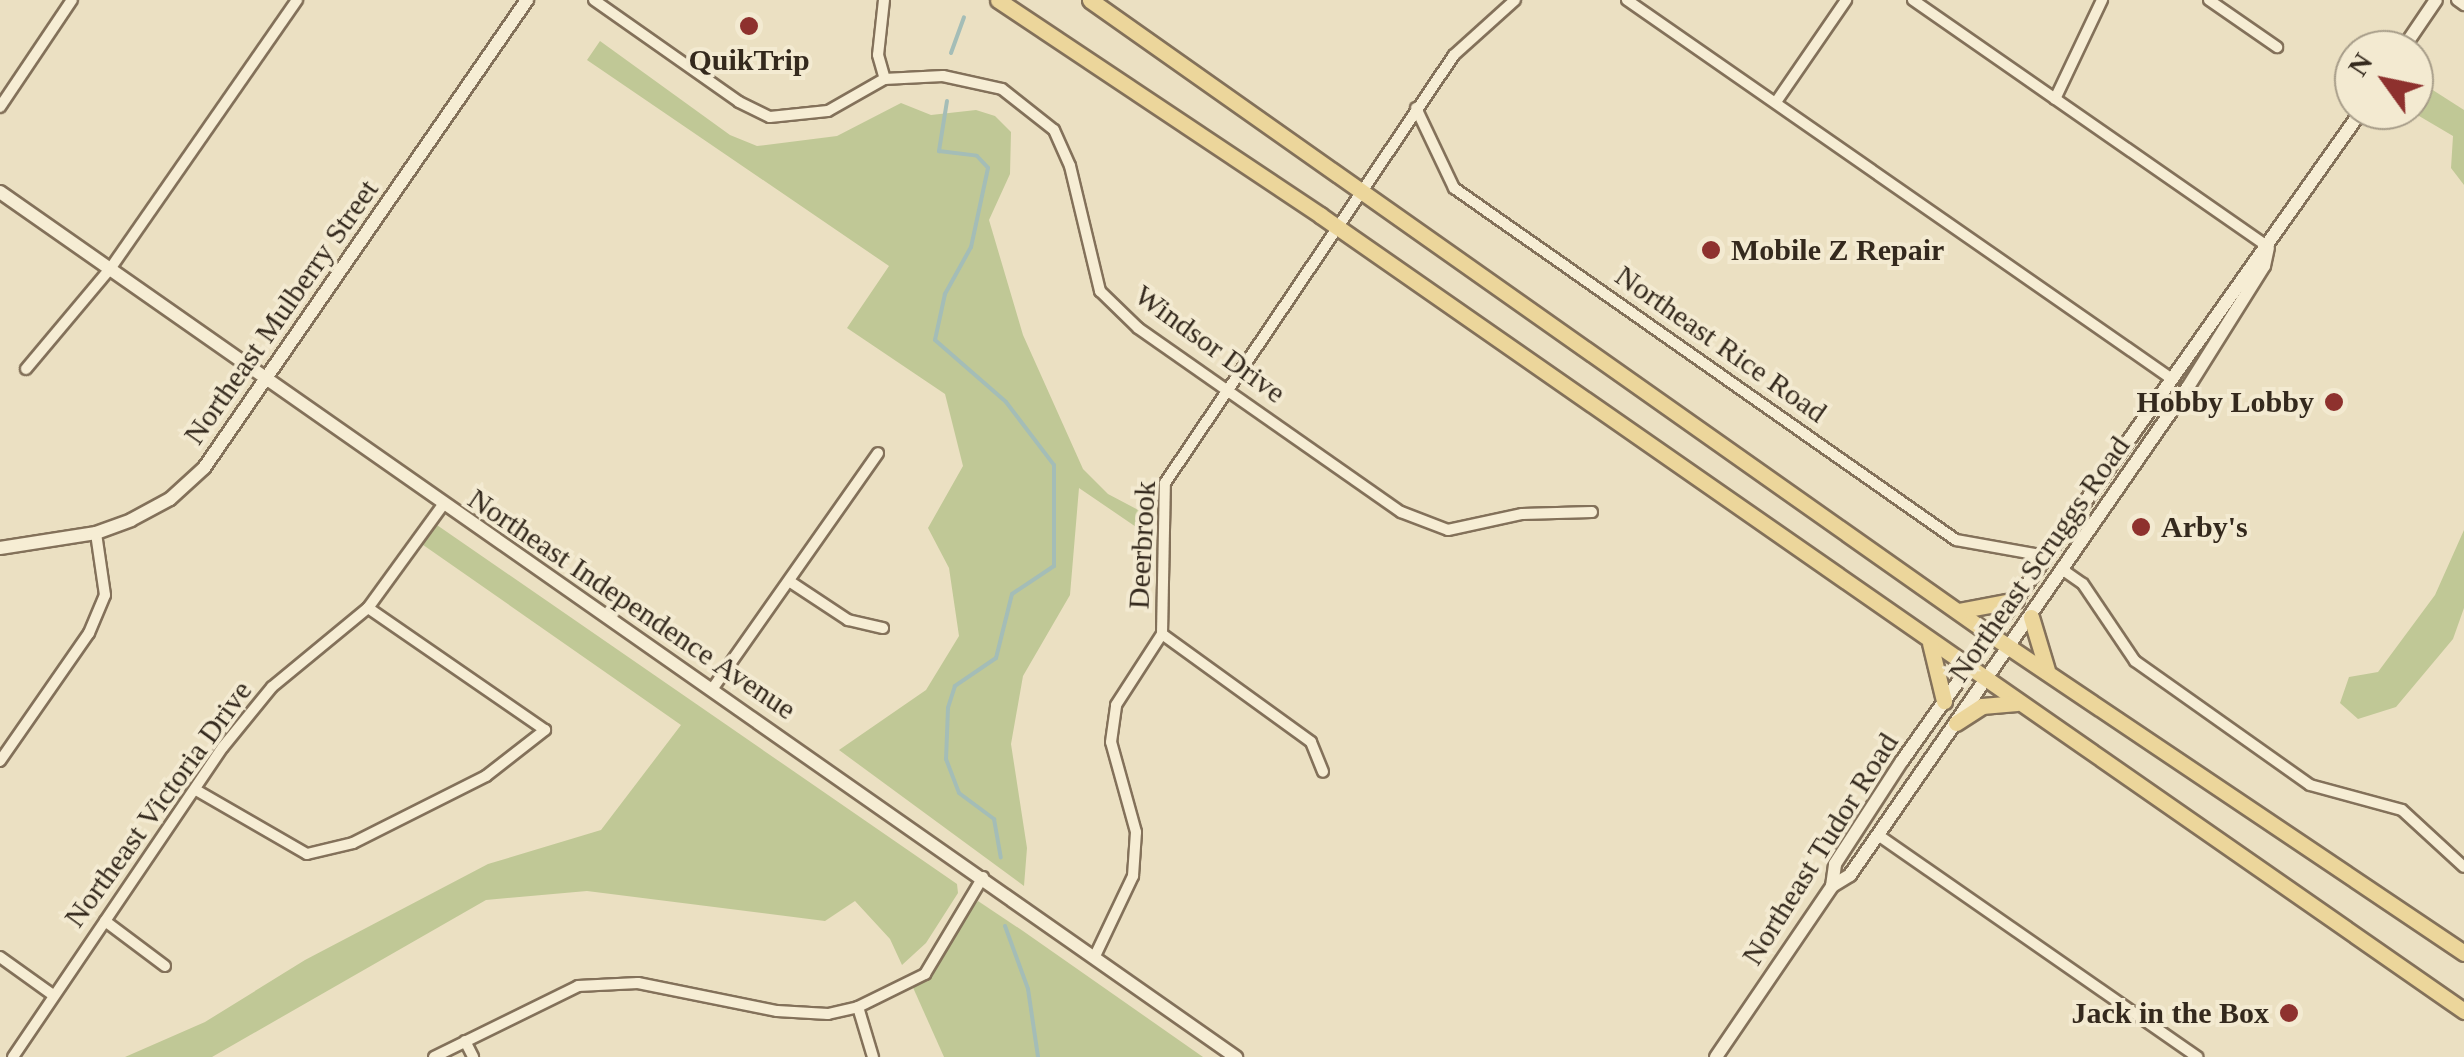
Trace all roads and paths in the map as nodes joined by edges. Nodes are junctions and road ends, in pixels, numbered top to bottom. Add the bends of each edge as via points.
1 (72, 0) edge
2 (297, 0) edge
3 (527, 0) edge
4 (594, 0) edge
5 (884, 0) edge
6 (998, 0) edge
7 (1090, 0) edge
8 (1514, 0) edge
9 (1627, 0) edge
10 (1846, 0) edge
11 (1913, 0) edge
12 (2102, 0) edge
13 (2209, 0) edge
14 (2436, 0) edge
15 (2416, 30) edge
16 (2277, 47) dead end
17 (885, 79) junction
18 (2056, 99) junction
19 (1776, 102) junction
20 (0, 107) edge
21 (1416, 108) junction
22 (2348, 130) edge
23 (1362, 187) junction
24 (0, 192) edge
25 (1335, 226) junction
26 (2268, 246) junction
27 (110, 269) junction
28 (26, 369) dead end
29 (2169, 377) junction
30 (264, 380) junction
31 (1223, 388) junction
32 (878, 453) dead end
33 (2108, 465) junction
34 (2125, 478) junction
35 (442, 506) junction
36 (1592, 512) dead end
37 (96, 533) junction
38 (0, 548) edge
39 (2046, 556) junction
40 (2063, 570) junction
41 (789, 581) junction
42 (2016, 600) junction
43 (368, 608) junction
44 (1958, 611) junction
45 (2031, 617) junction
46 (884, 628) dead end
47 (1162, 634) junction
48 (1991, 635) junction
49 (1928, 640) junction
50 (2010, 646) junction
51 (1967, 667) junction
52 (2047, 670) junction
53 (1986, 680) junction
54 (713, 688) junction
55 (1944, 701) junction
56 (2020, 704) junction
57 (1956, 722) junction
58 (0, 760) edge
59 (1323, 772) dead end
60 (196, 790) junction
61 (1879, 795) junction
62 (1857, 828) junction
63 (1878, 835) junction
64 (1863, 856) junction
65 (2464, 867) edge
66 (983, 877) junction
67 (1832, 886) junction
68 (105, 921) junction
69 (2464, 953) edge
70 (1096, 956) junction
71 (0, 957) edge
72 (165, 966) dead end
73 (53, 995) junction
74 (858, 1007) junction
75 (2464, 1011) edge
76 (465, 1041) junction
77 (13, 1057) edge
78 (434, 1057) edge
79 (473, 1057) edge
80 (873, 1057) edge
81 (1236, 1057) edge
82 (1716, 1057) edge
83 (2198, 1057) edge

1 - 20 street
2 - 27 street
3 - 30 street, Northeast Mulberry Street
4 - 17 street, Windsor Drive via 738,102 770,117 828,111
5 - 17 street via 878,55
6 - 25 main road
7 - 23 main road
8 - 21 street, Deerbrook via 1477,28
9 - 19 street
10 - 19 street
11 - 18 street
12 - 18 street
13 - 16 street
14 - 15 street
17 - 31 street, Windsor Drive via 943,76 1002,90 1028,106 1054,130 1070,166 1100,291 1138,328
18 - 26 street
19 - 29 street
21 - 23 street, Deerbrook
21 - 39 street, Northeast Rice Road via 1454,188 1956,540
22 - 26 street, Northeast Scruggs Road
23 - 25 street, Deerbrook
23 - 44 main road
24 - 27 street, Northeast Independence Avenue
25 - 31 street, Deerbrook
25 - 49 main road
26 - 29 street, Northeast Scruggs Road via 2250,259
26 - 34 street, Northeast Scruggs Road via 2264,266 2227,328
27 - 28 street
27 - 30 street, Northeast Independence Avenue
29 - 33 street, Northeast Scruggs Road
30 - 35 street, Northeast Independence Avenue
30 - 37 street, Northeast Mulberry Street via 204,468 170,499
31 - 36 street, Windsor Drive via 1401,512 1448,530 1522,514
31 - 47 street, Deerbrook via 1164,483
32 - 41 street
33 - 34 street
33 - 39 street, Northeast Scruggs Road
34 - 40 street, Northeast Scruggs Road
35 - 43 street, Northeast Victoria Drive
35 - 54 street, Northeast Independence Avenue
37 - 38 street, Northeast Mulberry Street
37 - 58 street via 105,595 89,633
39 - 42 street, Northeast Scruggs Road
40 - 45 street, Northeast Scruggs Road
40 - 65 street via 2083,584 2135,661 2310,785 2402,810
41 - 46 street via 848,620
41 - 54 street
42 - 44 main road
42 - 48 street, Northeast Scruggs Road
43 - 60 street, Northeast Victoria Drive via 272,687
43 - 60 street via 546,730 486,776 354,843 307,854
44 - 48 main road
45 - 50 street, Northeast Scruggs Road
45 - 52 main road
47 - 59 street via 1311,742
47 - 70 street, Deerbrook via 1116,704 1112,742 1136,832 1133,876
48 - 50 main road
48 - 51 street, Northeast Scruggs Road
49 - 51 main road
49 - 55 main road
50 - 52 main road
50 - 53 street, Northeast Scruggs Road
51 - 53 main road
51 - 55 street, Northeast Tudor Road
52 - 69 main road
53 - 56 main road
53 - 57 street, Northeast Scruggs Road
54 - 66 street, Northeast Independence Avenue
55 - 61 street, Northeast Tudor Road
56 - 57 main road via 1982,706
56 - 75 main road
57 - 63 street, Northeast Scruggs Road
60 - 68 street, Northeast Victoria Drive
61 - 62 street, Northeast Tudor Road
61 - 63 street
62 - 64 street via 1866,844
62 - 67 street, Northeast Tudor Road via 1835,864
63 - 64 street, Northeast Scruggs Road
63 - 83 street
64 - 67 street, Northeast Scruggs Road
66 - 70 street, Northeast Independence Avenue
66 - 74 street via 925,974
67 - 82 street, Northeast Tudor Road
68 - 72 street
68 - 73 street, Northeast Victoria Drive
70 - 81 street, Northeast Independence Avenue
71 - 73 street
73 - 77 street, Northeast Victoria Drive
74 - 76 street via 828,1014 777,1011 638,983 578,986
74 - 80 street
76 - 78 street
76 - 79 street

